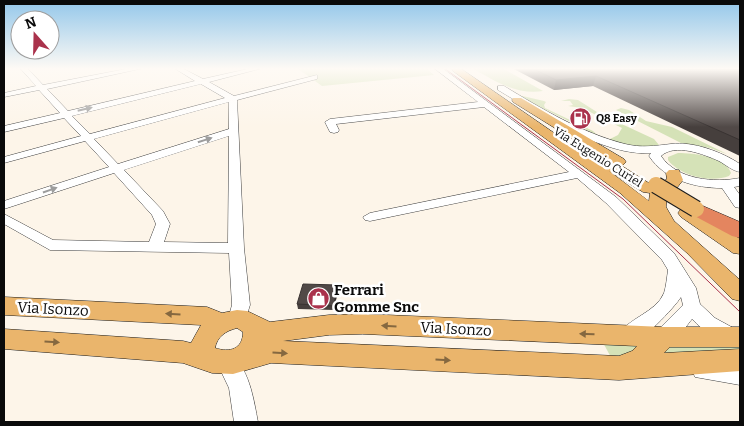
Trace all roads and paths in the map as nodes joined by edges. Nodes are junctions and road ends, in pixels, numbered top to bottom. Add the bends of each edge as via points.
1 (38, 88) edge
2 (43, 88) edge
3 (175, 88) edge
4 (211, 88) edge
5 (274, 88) edge
6 (465, 88) edge
7 (485, 88) edge
8 (490, 88) edge
9 (501, 88) dead end
10 (4, 95) edge
11 (233, 99) junction
12 (486, 104) junction
13 (65, 114) junction
14 (4, 129) edge
15 (334, 130) dead end
16 (233, 131) junction
17 (88, 137) junction
18 (664, 149) junction
19 (4, 160) edge
20 (115, 168) junction
21 (740, 169) edge
22 (579, 174) junction
23 (674, 174) junction
24 (740, 182) edge
25 (726, 185) junction
26 (740, 204) edge
27 (4, 205) edge
28 (692, 211) junction
29 (370, 217) dead end
30 (4, 218) edge
31 (666, 224) junction
32 (740, 231) edge
33 (740, 238) edge
34 (155, 247) junction
35 (236, 248) junction
36 (694, 248) junction
37 (740, 248) edge
38 (676, 270) junction
39 (740, 284) edge
40 (740, 293) edge
41 (4, 306) edge
42 (692, 307) junction
43 (236, 322) junction
44 (628, 336) junction
45 (664, 337) junction
46 (4, 339) edge
47 (738, 345) edge
48 (224, 362) junction
49 (659, 365) junction
50 (619, 368) junction
51 (740, 368) edge
52 (740, 375) edge
53 (246, 422) edge

1 - 10 street
2 - 13 street
13 -> 3 street
4 - 11 street
5 - 11 street
6 - 12 street, Via Eugenio Curiel
7 - 31 main road via 616,183
8 - 28 main road, Via Eugenio Curiel
9 - 18 street via 604,141 639,150
11 - 16 street
11 - 17 street
12 - 15 street via 330,122
12 - 22 street, Via Eugenio Curiel
13 - 14 street
13 - 17 street
20 -> 16 street
16 - 35 street
17 - 19 street
17 - 20 street
18 - 21 street via 701,151 724,158
18 - 23 street via 657,152 657,162
27 -> 20 street
20 - 34 street via 158,214 163,224
22 - 29 street
22 - 38 street, Via Eugenio Curiel via 653,242
23 - 25 street
23 - 31 main road via 675,180 659,192 656,208
24 - 25 street
25 - 26 street
28 - 32 highway
28 - 33 main road, Via Eugenio Curiel
28 - 37 main road, Via Eugenio Curiel
30 - 34 street via 50,245
31 - 36 main road
34 - 35 street
35 - 43 street via 241,305
36 - 39 main road
36 - 40 main road
38 - 42 street, Via Eugenio Curiel via 687,288
38 - 44 street via 672,297 655,316
43 -> 41 main road, Via Isonzo via 207,316
42 - 45 street
42 - 47 street, Via Eugenio Curiel
44 -> 43 main road, Via Isonzo via 364,324 268,332
43 - 48 main road via 257,334 248,353
43 - 48 main road via 212,329 203,343 206,356
44 - 45 main road, Via Isonzo
45 - 47 main road, Via Isonzo
45 - 50 main road via 642,359
46 -> 48 main road via 183,352
47 - 49 main road
48 -> 50 main road via 271,352
48 - 53 street via 240,386
49 - 50 main road
49 - 51 main road
49 - 52 street

